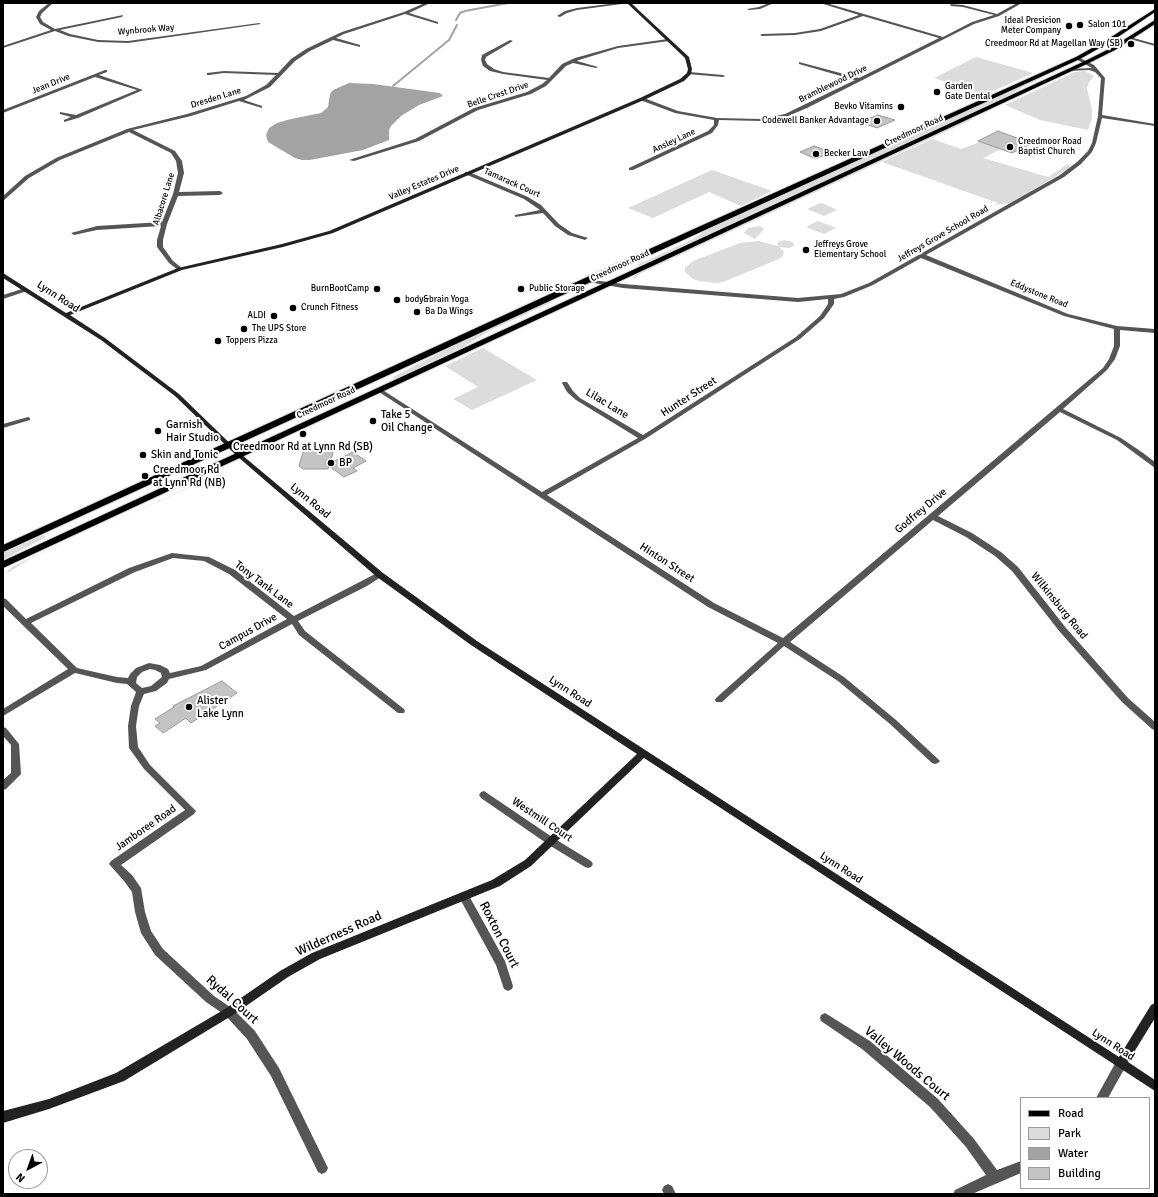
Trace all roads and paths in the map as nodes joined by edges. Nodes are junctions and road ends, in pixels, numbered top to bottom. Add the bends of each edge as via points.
1 (51, 3) edge
2 (428, 3) edge
3 (628, 3) edge
4 (772, 3) edge
5 (822, 3) edge
6 (1020, 3) edge
7 (951, 5) dead end
8 (749, 9) dead end
9 (1155, 10) edge
10 (405, 12) junction
11 (862, 15) junction
12 (998, 15) junction
13 (122, 16) dead end
14 (559, 16) dead end
15 (1155, 22) edge
16 (437, 23) dead end
17 (259, 24) dead end
18 (55, 30) junction
19 (762, 35) dead end
20 (1133, 37) junction
21 (332, 38) junction
22 (943, 38) junction
23 (668, 40) junction
24 (1155, 40) edge
25 (511, 41) dead end
26 (1155, 45) edge
27 (359, 46) dead end
28 (3, 47) edge
29 (1078, 58) junction
30 (572, 60) junction
31 (1088, 62) junction
32 (801, 63) dead end
33 (596, 67) dead end
34 (1069, 70) junction
35 (106, 71) dead end
36 (1097, 71) junction
37 (689, 73) junction
38 (208, 74) dead end
39 (278, 74) junction
40 (94, 75) junction
41 (723, 76) dead end
42 (550, 79) junction
43 (859, 80) junction
44 (642, 99) junction
45 (240, 100) junction
46 (260, 107) dead end
47 (3, 112) edge
48 (62, 113) dead end
49 (1100, 116) junction
50 (76, 117) junction
51 (717, 119) junction
52 (66, 122) dead end
53 (1155, 125) edge
54 (129, 130) junction
55 (352, 160) dead end
56 (631, 169) dead end
57 (468, 173) junction
58 (220, 193) dead end
59 (176, 194) junction
60 (3, 199) edge
61 (544, 211) junction
62 (517, 216) dead end
63 (164, 224) junction
64 (74, 233) dead end
65 (585, 238) dead end
66 (922, 256) junction
67 (180, 269) junction
68 (3, 275) edge
69 (588, 280) junction
70 (608, 284) junction
71 (25, 290) junction
72 (3, 297) edge
73 (831, 297) junction
74 (64, 315) junction
75 (1117, 328) junction
76 (1155, 331) edge
77 (565, 383) dead end
78 (379, 390) junction
79 (1059, 409) junction
80 (28, 419) dead end
81 (3, 426) edge
82 (643, 438) junction
83 (228, 446) junction
84 (240, 456) junction
85 (1155, 466) edge
86 (542, 495) junction
87 (932, 516) junction
88 (3, 550) edge
89 (3, 565) edge
90 (380, 575) junction
91 (3, 600) edge
92 (293, 620) junction
93 (26, 623) junction
94 (784, 642) junction
95 (74, 670) junction
96 (166, 677) junction
97 (131, 680) junction
98 (141, 691) junction
99 (719, 700) dead end
100 (401, 711) dead end
101 (3, 712) edge
102 (1155, 727) edge
103 (3, 730) edge
104 (644, 754) junction
105 (935, 761) dead end
106 (3, 786) edge
107 (484, 795) dead end
108 (552, 842) junction
109 (114, 864) joint
110 (588, 864) dead end
111 (464, 897) junction
112 (508, 986) dead end
113 (1155, 1008) edge
114 (229, 1012) junction
115 (825, 1018) dead end
116 (1121, 1064) junction
117 (1155, 1086) edge
118 (1103, 1097) edge
119 (3, 1117) edge
120 (1020, 1167) edge
121 (322, 1168) dead end
122 (995, 1176) junction
123 (959, 1194) edge

1 - 18 street, Wynbrook Way via 38,17 41,23
2 - 10 street, Dresden Lane
3 - 14 street via 577,9
3 - 23 street
4 - 8 street
5 - 11 street
6 - 12 street, Bramblewood Drive
7 - 12 street
9 - 29 main road, Creedmoor Road
10 - 16 street
10 - 21 street, Dresden Lane
11 - 19 street via 821,30
11 - 22 street
12 - 22 street, Bramblewood Drive via 973,23
13 - 18 street
15 - 20 main road, Creedmoor Road
17 - 18 street, Wynbrook Way via 128,42 82,39
18 - 28 street
20 - 24 street
20 - 26 street
20 - 31 main road, Creedmoor Road
21 - 27 street
21 - 39 street, Dresden Lane via 299,55
22 - 43 street, Bramblewood Drive
23 - 30 street, Belle Crest Drive via 618,47
23 - 37 street via 687,58 691,66
25 - 42 street via 484,56 485,65 503,73
29 - 31 street, Jeffreys Grove School Road
29 - 69 main road, Creedmoor Road
30 - 33 street
30 - 42 street, Belle Crest Drive
31 - 34 main road, Creedmoor Road
31 - 36 street, Jeffreys Grove School Road
32 - 43 street
34 - 36 street
34 - 70 main road, Creedmoor Road
35 - 40 street, Jean Drive
36 - 49 street, Jeffreys Grove School Road via 1103,78
37 - 41 street
37 - 44 street, Valley Estates Drive via 673,85
38 - 39 street
39 - 45 street, Dresden Lane via 264,89
40 - 47 street, Jean Drive
40 - 50 street via 141,90
42 - 55 street, Belle Crest Drive via 538,89 476,109 417,140
43 - 51 street, Bramblewood Drive via 786,115 761,120
44 - 51 street, Bramblewood Drive via 677,112
44 - 57 street, Valley Estates Drive
45 - 46 street
45 - 54 street, Dresden Lane
48 - 50 street
49 - 53 street
49 - 66 street, Jeffreys Grove School Road via 1090,152 1079,163 1062,176
50 - 52 street
51 - 56 street, Ansley Lane via 710,132
54 - 59 street, Albacore Lane via 164,147 180,161 181,172
54 - 60 street, Dresden Lane via 44,167 27,177
57 - 61 street, Tamarack Court via 526,198
57 - 67 street, Valley Estates Drive via 317,236
58 - 59 street
59 - 63 street, Albacore Lane
61 - 62 street
61 - 65 street, Tamarack Court via 570,234
63 - 64 street via 97,228
63 - 67 street, Albacore Lane via 160,247
66 - 73 street, Jeffreys Grove School Road via 871,284 842,296
66 - 75 street, Eddystone Road via 1066,315
67 - 74 street, Valley Estates Drive
68 - 71 street, Lynn Road
69 - 70 street, Jeffreys Grove School Road
69 - 83 main road, Creedmoor Road
70 - 73 street, Jeffreys Grove School Road via 779,299
70 - 78 main road, Creedmoor Road
71 - 72 street
71 - 74 street, Lynn Road
73 - 82 street, Hunter Street via 831,304 822,317 798,338
74 - 83 street, Lynn Road via 103,339 157,379 177,395
75 - 76 street, Eddystone Road
75 - 79 street, Godfrey Drive via 1117,346 1105,369
77 - 82 street, Lilac Lane via 578,399
78 - 84 main road, Creedmoor Road
78 - 86 street, Hinton Street
79 - 85 street via 1119,438
79 - 87 street, Godfrey Drive
80 - 81 street
82 - 86 street, Hunter Street
83 - 84 street, Lynn Road
83 - 88 main road, Creedmoor Road
84 - 89 main road, Creedmoor Road
84 - 90 street, Lynn Road
86 - 94 street, Hinton Street via 711,605
87 - 94 street, Godfrey Drive
87 - 102 street, Wilkinsburg Road via 969,535 1015,569 1063,630 1125,700
90 - 92 street, Campus Drive
90 - 104 street, Lynn Road via 474,643
91 - 93 street
92 - 93 street, Tony Tank Lane via 232,572 206,559 172,555 132,570
92 - 96 street, Campus Drive via 203,668
92 - 100 street, Tony Tank Lane via 302,633
93 - 95 street
94 - 99 street, Godfrey Drive
94 - 105 street, Hinton Street via 841,679
95 - 97 street via 117,680
95 - 101 street
96 - 97 street via 162,669 149,666 136,672
96 - 98 street, Campus Drive via 159,686
97 - 98 street via 133,687
98 - 109 street, Jamboree Road via 132,726 134,748 146,767 191,810
103 - 106 street via 16,744 16,774
104 - 108 street, Wilderness Road
104 - 116 street, Lynn Road
107 - 108 street, Westmill Court
108 - 110 street, Westmill Court
108 - 111 street, Wilderness Road via 528,863 496,883
109 - 114 street, Rydal Court via 137,891 146,933 159,952 210,999
111 - 112 street, Roxton Court via 501,964
111 - 114 street, Wilderness Road via 316,956 284,974
113 - 116 street
114 - 119 street, Wilderness Road via 120,1077 49,1104
114 - 121 street, Rydal Court via 251,1036 274,1072
115 - 122 street, Valley Woods Court via 866,1046 934,1103
116 - 117 street, Lynn Road
116 - 118 street
120 - 122 street
122 - 123 street

